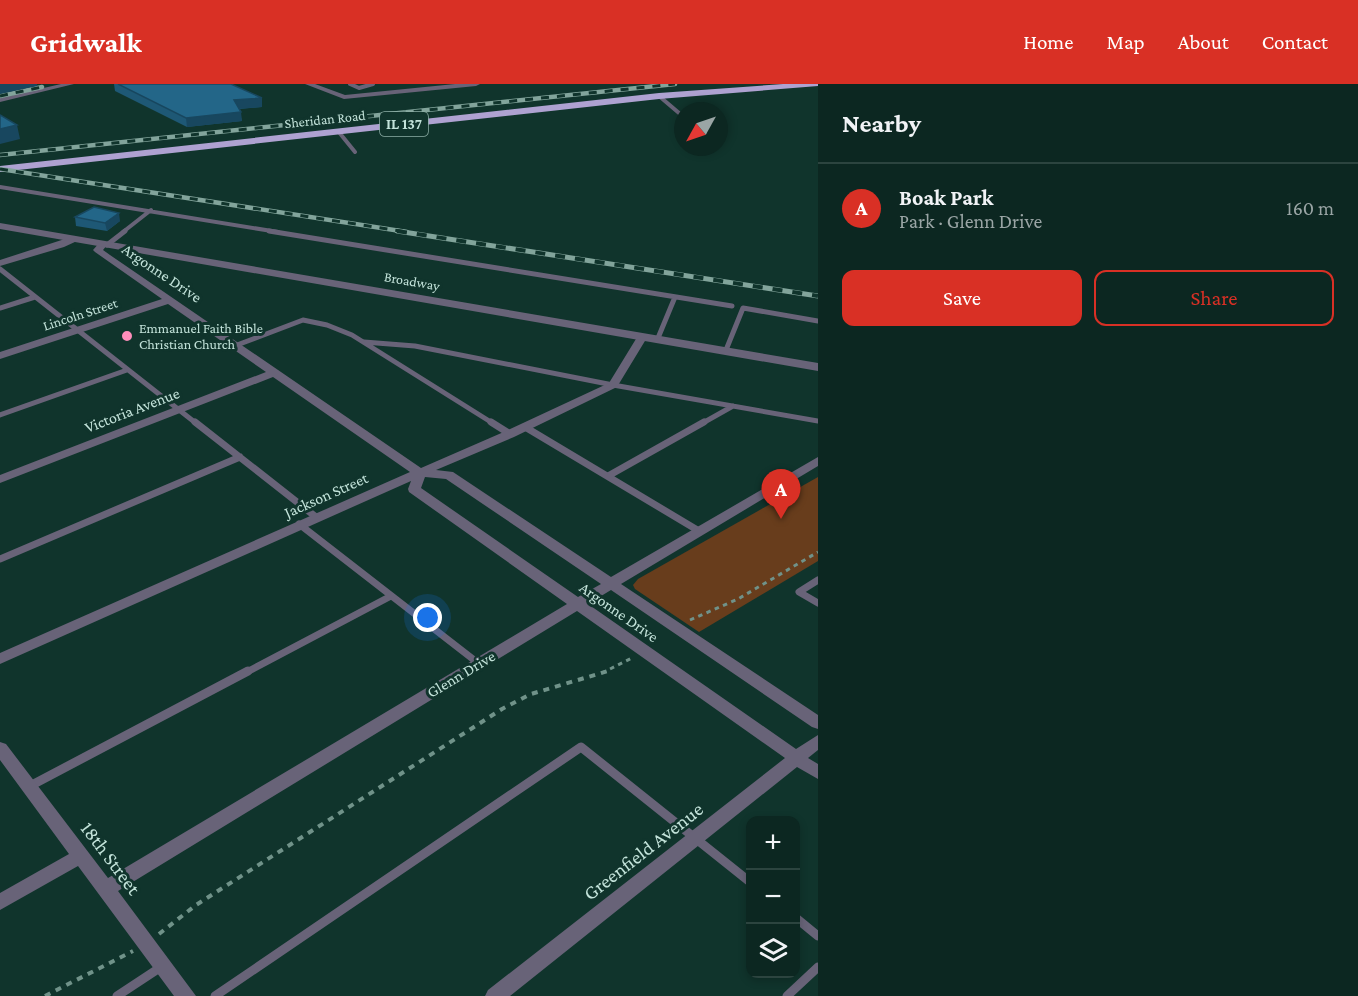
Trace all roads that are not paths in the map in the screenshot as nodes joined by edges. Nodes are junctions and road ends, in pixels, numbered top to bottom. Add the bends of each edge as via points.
1 (70, 84) edge
2 (302, 84) edge
3 (309, 84) edge
4 (350, 84) edge
5 (373, 84) edge
6 (476, 84) edge
7 (761, 84) edge
8 (816, 84) edge
9 (711, 91) junction
10 (659, 96) junction
11 (0, 100) edge
12 (674, 109) edge
13 (338, 131) junction
14 (355, 152) dead end
15 (84, 158) junction
16 (0, 164) edge
17 (0, 169) edge
18 (0, 187) edge
19 (152, 210) junction
20 (0, 226) edge
21 (74, 239) junction
22 (105, 244) junction
23 (0, 263) edge
24 (0, 269) edge
25 (35, 297) junction
26 (675, 297) junction
27 (170, 300) junction
28 (732, 306) dead end
29 (0, 308) edge
30 (818, 321) edge
31 (78, 330) junction
32 (643, 336) junction
33 (658, 338) junction
34 (364, 342) junction
35 (237, 345) junction
36 (726, 350) junction
37 (0, 356) edge
38 (818, 367) edge
39 (127, 370) junction
40 (276, 372) junction
41 (613, 385) junction
42 (733, 406) junction
43 (178, 410) junction
44 (0, 415) edge
45 (818, 421) edge
46 (525, 427) junction
47 (510, 434) junction
48 (240, 457) junction
49 (818, 461) edge
50 (420, 472) junction
51 (608, 476) junction
52 (0, 479) edge
53 (316, 517) junction
54 (299, 524) junction
55 (699, 531) junction
56 (0, 559) edge
57 (818, 580) edge
58 (611, 584) junction
59 (391, 596) junction
60 (818, 603) edge
61 (577, 604) junction
62 (0, 659) edge
63 (478, 663) junction
64 (818, 723) edge
65 (818, 741) edge
66 (0, 748) edge
67 (796, 758) junction
68 (818, 773) edge
69 (29, 787) junction
70 (695, 838) junction
71 (81, 856) junction
72 (746, 879) edge
73 (106, 889) junction
74 (0, 902) edge
75 (800, 922) edge
76 (818, 936) edge
77 (163, 966) junction
78 (818, 967) edge
79 (117, 996) edge
80 (186, 996) edge
81 (215, 996) edge
82 (495, 996) edge
83 (787, 996) edge

1 - 11 street
2 - 3 lane
3 - 6 street via 344,97
4 - 5 lane via 359,88
7 - 9 highway, Sheridan Road / IL 137
8 - 9 highway, Sheridan Road / IL 137
9 - 10 highway, Sheridan Road / IL 137
10 - 12 lane
10 - 13 highway, Sheridan Road / IL 137
13 - 14 lane
13 - 15 highway, Sheridan Road / IL 137
15 - 16 highway, Sheridan Road / IL 137
15 - 17 highway, Sheridan Road / IL 137
18 - 19 lane
19 - 22 lane
19 - 26 lane
20 - 21 street, Broadway
21 - 22 street, Broadway
21 - 23 street
22 - 27 street, Argonne Drive via 98,250
22 - 32 street, Broadway
24 - 25 lane
25 - 29 lane
25 - 31 lane
26 - 28 lane
26 - 33 lane
27 - 31 street, Lincoln Street
27 - 35 street, Argonne Drive
30 - 36 lane via 743,308
31 - 37 street, Lincoln Street
31 - 39 lane
32 - 33 street, Broadway
32 - 41 street
33 - 36 street, Broadway
34 - 35 lane via 327,325 303,320
34 - 41 lane via 415,346
34 - 47 lane
35 - 40 street, Argonne Drive
36 - 38 street, Broadway
39 - 43 lane
39 - 44 lane
40 - 43 street, Victoria Avenue
40 - 50 street, Argonne Drive
41 - 42 lane
41 - 46 street, Jackson Street
42 - 45 lane
42 - 51 lane
43 - 48 lane
43 - 52 street, Victoria Avenue
46 - 47 street, Jackson Street
46 - 51 lane
47 - 50 street, Jackson Street
48 - 53 lane
48 - 56 lane
49 - 55 street, Glenn Drive
50 - 53 street, Jackson Street
50 - 58 street, Argonne Drive via 449,475
50 - 61 street, Argonne Drive via 414,489
51 - 55 lane
53 - 54 street, Jackson Street
54 - 59 lane
54 - 62 street, Jackson Street
55 - 58 street, Glenn Drive
57 - 60 lane via 799,592
58 - 61 street, Glenn Drive
58 - 64 street, Argonne Drive
59 - 63 lane
59 - 69 lane
61 - 63 street, Glenn Drive
61 - 67 street, Argonne Drive
63 - 73 street, Glenn Drive
65 - 67 street, Greenfield Avenue
66 - 69 street, 18th Street
67 - 68 street, Argonne Drive
67 - 70 street, Greenfield Avenue
69 - 71 street, 18th Street
70 - 72 lane
70 - 81 lane via 581,747
70 - 82 street, Greenfield Avenue
71 - 73 street, 18th Street
71 - 74 street
73 - 77 street, 18th Street
75 - 76 lane
77 - 79 lane
77 - 80 street, 18th Street
78 - 83 lane

